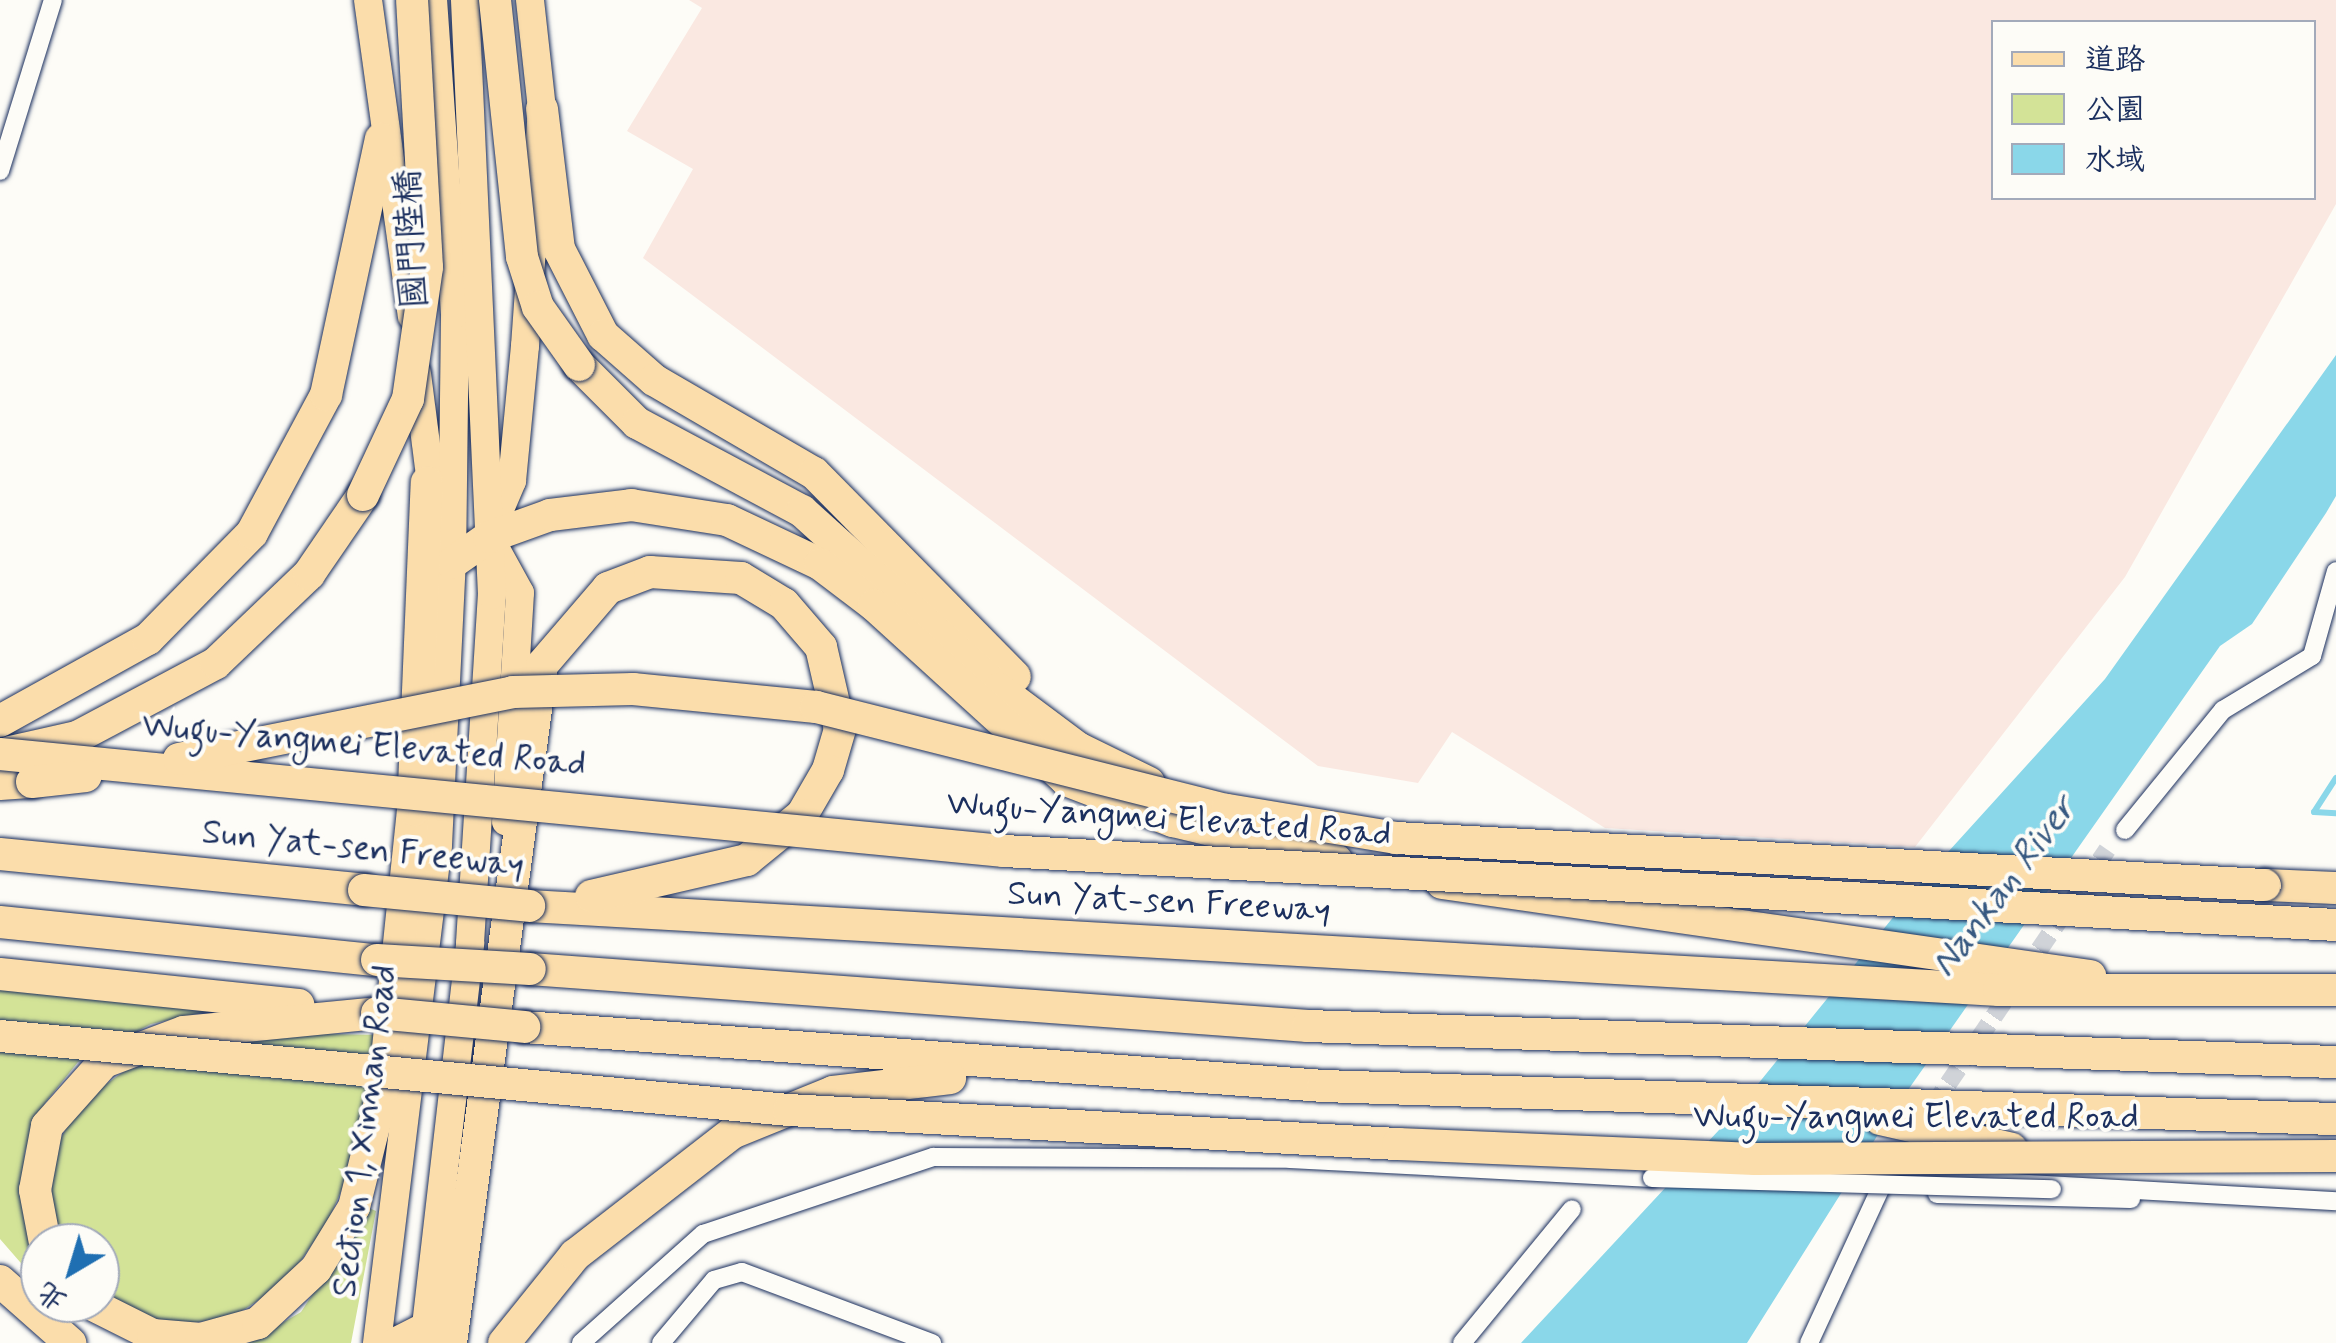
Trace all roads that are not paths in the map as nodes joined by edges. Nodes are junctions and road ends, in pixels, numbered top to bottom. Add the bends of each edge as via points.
1 (53, 0) edge
2 (368, 0) edge
3 (412, 0) edge
4 (433, 0) edge
5 (465, 0) edge
6 (495, 0) edge
7 (530, 0) edge
8 (542, 110) junction
9 (381, 138) junction
10 (0, 171) edge
11 (439, 478) junction
12 (489, 537) junction
13 (452, 563) junction
14 (2336, 572) edge
15 (0, 720) edge
16 (1078, 748) junction
17 (0, 754) edge
18 (16, 782) edge
19 (2125, 830) dead end
20 (0, 854) edge
21 (1323, 857) junction
22 (2336, 888) edge
23 (529, 906) junction
24 (0, 922) edge
25 (2336, 925) edge
26 (482, 945) junction
27 (0, 974) edge
28 (2129, 985) junction
29 (2336, 990) edge
30 (377, 1013) junction
31 (0, 1036) edge
32 (2336, 1062) edge
33 (1082, 1072) junction
34 (1917, 1116) junction
35 (2336, 1119) edge
36 (2336, 1156) edge
37 (2336, 1167) edge
38 (2207, 1200) junction
39 (2336, 1201) edge
40 (1572, 1209) dead end
41 (42, 1223) edge
42 (0, 1281) edge
43 (0, 1306) edge
44 (120, 1319) edge
45 (428, 1340) edge
46 (31, 1343) edge
47 (70, 1343) edge
48 (377, 1343) edge
49 (504, 1343) edge
50 (581, 1343) edge
51 (661, 1343) edge
52 (932, 1343) edge
53 (1462, 1343) edge
54 (1810, 1343) edge

1 - 10 street
2 - 9 main road
3 - 17 highway, bridge via 427,267 408,399 363,495 310,574 216,663 77,737
4 - 11 main road, 國門陸橋 via 455,314
5 - 12 main road, 國門陸橋
6 - 16 highway, bridge via 524,270 578,365 637,423 802,511
7 - 8 main road
8 - 12 main road via 512,481
8 - 16 highway via 560,249 602,334 654,380 814,473 864,515
9 - 11 main road
9 - 15 highway via 326,395 252,534 148,639
11 - 13 main road
11 - 44 highway via 382,1105 354,1207 316,1269 258,1323 201,1340 153,1336
12 - 13 highway
12 - 21 highway via 550,516 631,505 727,520 820,564 874,605 1066,780 1173,821
12 - 26 main road, 國門陸橋
12 - 26 main road via 520,593
13 - 48 main road, Section 1, Xinnan Road via 427,929
14 - 19 street via 2312,656 2223,710
16 - 21 highway
17 - 25 highway, Wugu-Yangmei Elevated Road, bridge via 1004,851
18 - 22 highway, bridge via 512,692 633,689 816,708 1227,810 1396,838
20 - 23 highway, Sun Yat-sen Freeway, bridge
21 - 28 highway via 1489,896 2024,959
23 - 28 highway, Sun Yat-sen Freeway via 1999,990
23 - 45 highway via 747,860 802,816 840,729 821,647 784,604 741,578 650,572 586,606 542,665
24 - 32 highway, bridge via 377,960 1308,1026
26 - 45 main road
27 - 30 highway
28 - 29 highway, Sun Yat-sen Freeway
30 - 33 highway, bridge
30 - 41 highway via 184,1032 104,1062 48,1126 35,1190
31 - 36 highway, Wugu-Yangmei Elevated Road, bridge via 790,1110 1398,1144 1754,1159
33 - 34 highway via 1824,1106
33 - 49 highway via 894,1082 785,1105 639,1197 575,1255
34 - 35 highway
34 - 37 highway via 1999,1148
38 - 39 street
38 - 50 street, bridge via 1290,1159 933,1157 703,1234
38 - 54 street via 2036,1179 1886,1176
40 - 53 street
42 - 47 highway
43 - 46 highway
51 - 52 street via 714,1280 742,1272

